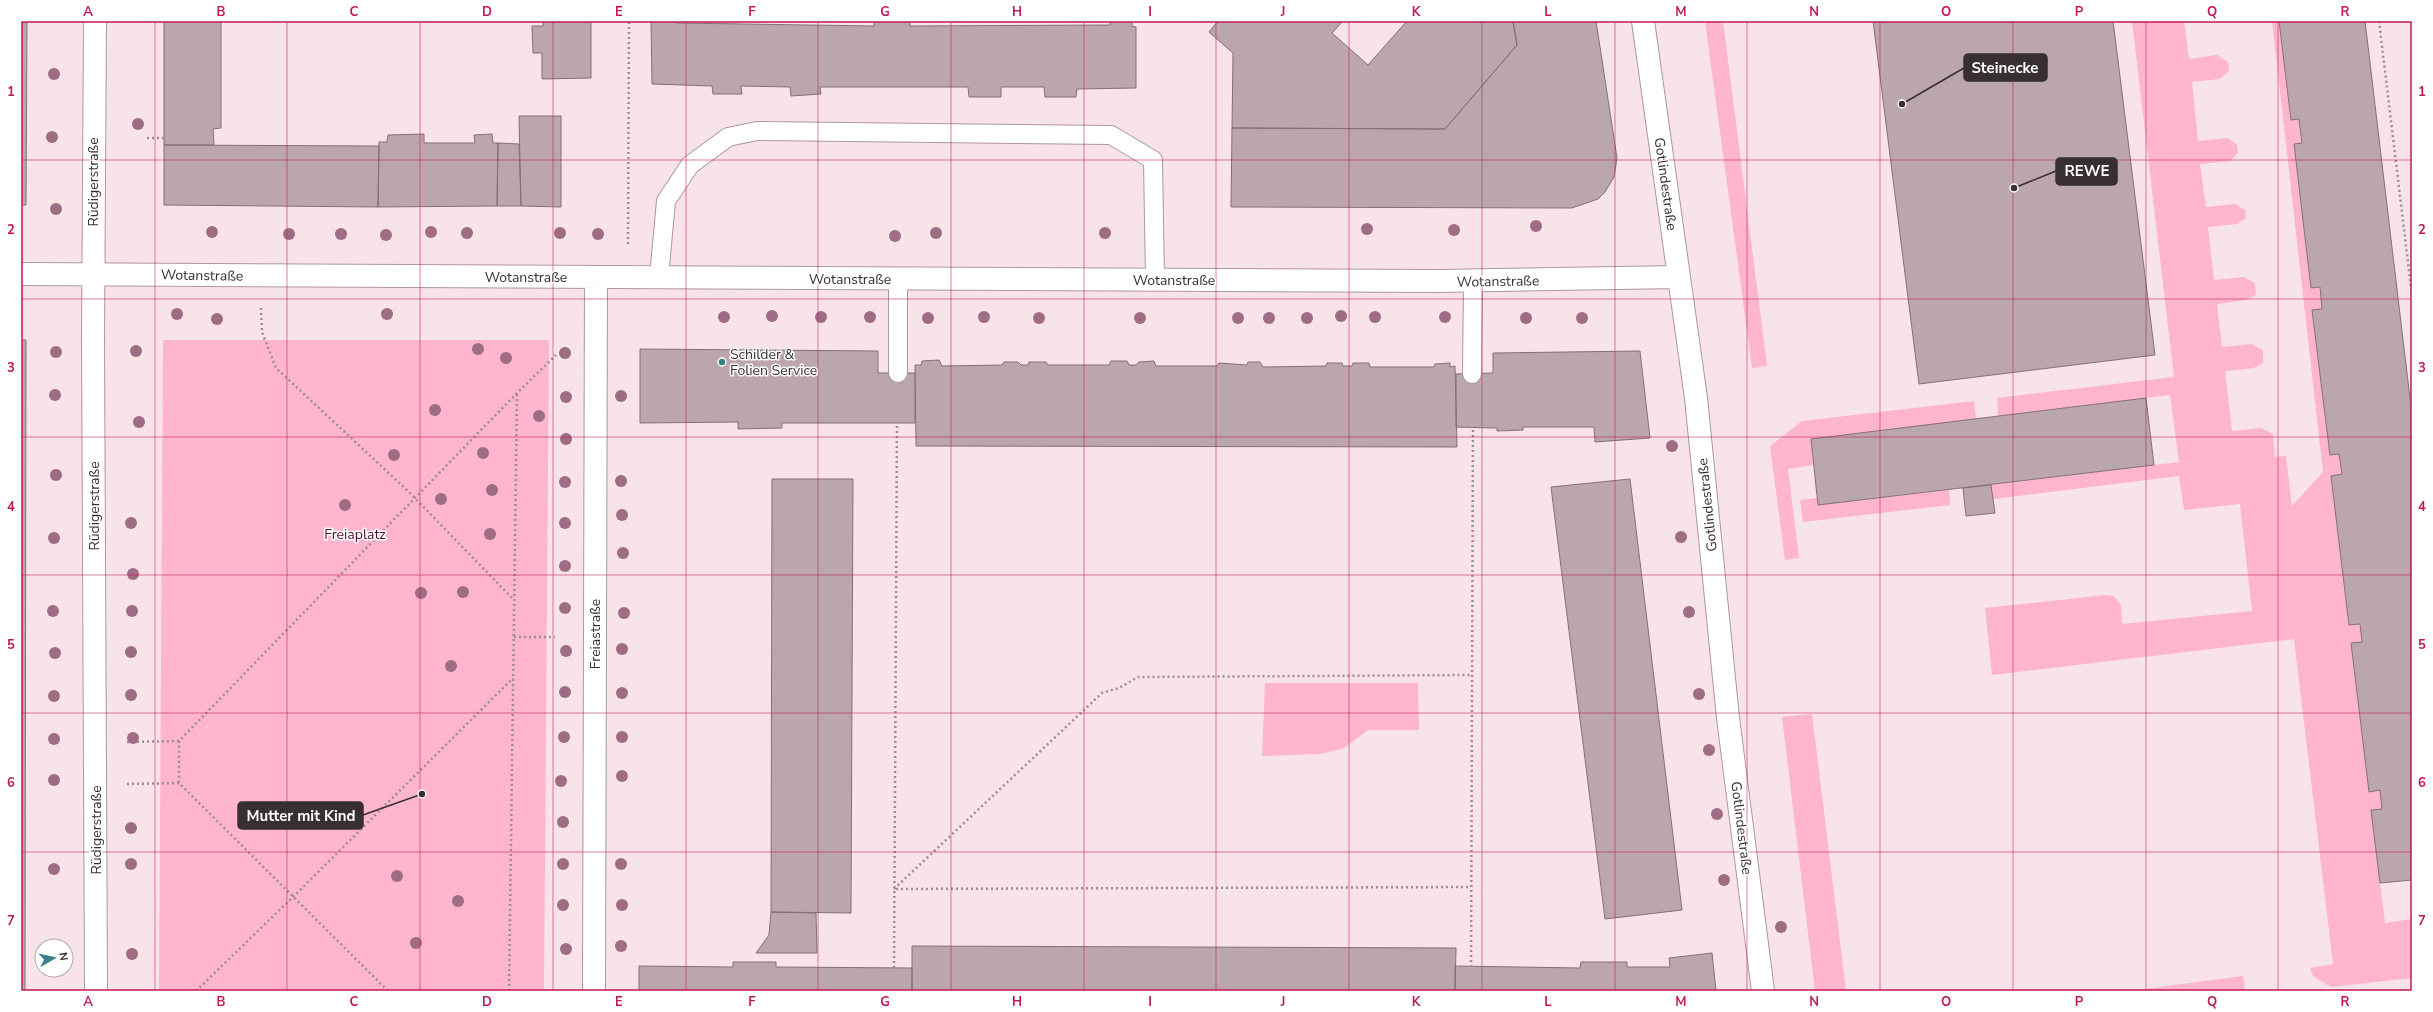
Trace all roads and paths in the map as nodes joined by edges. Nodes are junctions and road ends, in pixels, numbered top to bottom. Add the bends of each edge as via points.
1 (94, 21) edge
2 (628, 21) edge
3 (1643, 21) edge
4 (2378, 21) edge
5 (147, 138) dead end
6 (164, 138) dead end
7 (21, 274) edge
8 (93, 274) junction
9 (261, 276) junction
10 (596, 277) junction
11 (628, 277) junction
12 (659, 277) junction
13 (1679, 277) junction
14 (898, 279) junction
15 (1156, 280) junction
16 (1473, 281) junction
17 (2412, 296) edge
18 (556, 355) dead end
19 (898, 373) dead end
20 (1472, 374) dead end
21 (517, 393) junction
22 (897, 424) dead end
23 (1473, 427) dead end
24 (414, 498) junction
25 (514, 600) junction
26 (514, 637) junction
27 (555, 637) dead end
28 (1472, 675) junction
29 (513, 677) junction
30 (156, 741) dead end
31 (179, 741) junction
32 (159, 783) dead end
33 (179, 783) junction
34 (1471, 887) junction
35 (894, 889) junction
36 (293, 897) junction
37 (1471, 966) dead end
38 (894, 968) dead end
39 (96, 991) edge
40 (196, 991) edge
41 (388, 991) edge
42 (509, 991) edge
43 (594, 991) edge
44 (1763, 991) edge

1 - 8 street, Rüdigerstraße
2 - 11 path
3 - 13 street, Gotlindestraße
4 - 17 path
5 - 6 path
7 - 8 street, Wotanstraße
8 - 9 street, Wotanstraße
8 - 39 street, Rüdigerstraße
9 - 10 street, Wotanstraße
9 - 24 path via 262,332 276,368
10 - 11 street, Wotanstraße
10 - 43 street, Freiastraße
11 - 12 street, Wotanstraße
12 - 14 street, Wotanstraße
12 - 15 lane via 666,202 690,165 728,137 757,131 1111,135 1153,160
13 - 16 street, Wotanstraße
13 - 44 street, Gotlindestraße via 1696,398 1728,718
14 - 15 street, Wotanstraße
14 - 19 lane
15 - 16 street, Wotanstraße
16 - 20 lane
18 - 21 path
21 - 24 path
21 - 25 path
22 - 35 path
23 - 28 path
24 - 25 path
24 - 31 path
25 - 26 path
26 - 27 path
26 - 29 path
28 - 34 path
28 - 35 path via 1138,677 1119,688 1102,693
29 - 36 path
29 - 42 path
30 - 31 path
31 - 33 path
32 - 33 path
33 - 36 path
34 - 35 path
34 - 37 path
35 - 38 path
36 - 40 path
36 - 41 path

